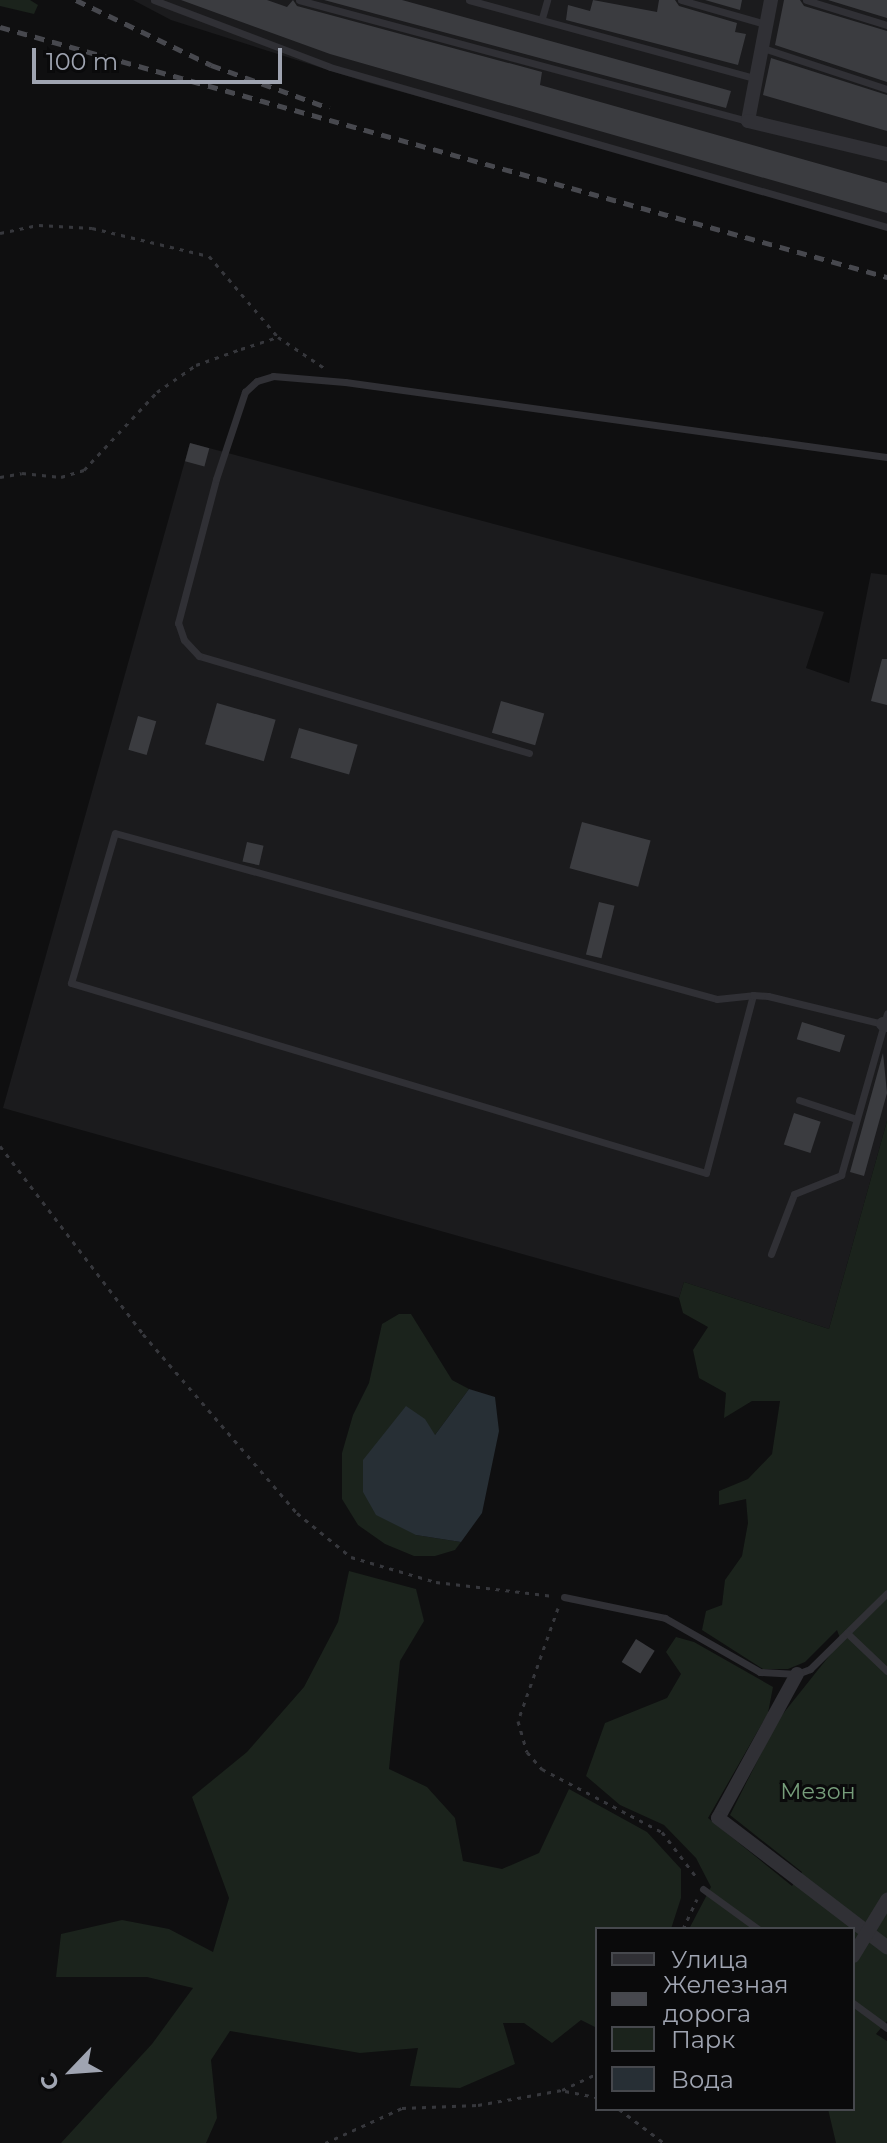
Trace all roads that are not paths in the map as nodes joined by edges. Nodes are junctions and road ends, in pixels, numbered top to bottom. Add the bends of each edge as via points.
1 (154, 0) edge
2 (299, 0) edge
3 (469, 0) edge
4 (547, 0) edge
5 (681, 0) edge
6 (771, 0) edge
7 (806, 0) edge
8 (542, 18) junction
9 (765, 24) junction
10 (887, 25) edge
11 (761, 47) junction
12 (754, 78) junction
13 (887, 89) edge
14 (748, 121) junction
15 (887, 154) edge
16 (887, 227) edge
17 (887, 457) edge
18 (529, 753) dead end
19 (753, 995) junction
20 (886, 1020) edge
21 (799, 1100) dead end
22 (856, 1119) junction
23 (771, 1254) dead end
24 (887, 1593) edge
25 (564, 1597) road end
26 (847, 1633) junction
27 (887, 1671) edge
28 (797, 1674) junction
29 (703, 1889) road end
30 (887, 1900) edge
31 (755, 1927) edge
32 (868, 1932) junction
33 (887, 1947) edge
34 (855, 1953) edge
35 (855, 2004) edge
36 (887, 2028) edge

1 - 16 lane via 330,67
2 - 14 lane
3 - 8 lane
4 - 8 lane
5 - 9 lane
6 - 9 street
7 - 10 lane
8 - 12 lane
9 - 11 street
11 - 12 street
11 - 13 lane
12 - 14 street
14 - 15 street
17 - 18 lane via 345,382 273,376 245,392 178,623 184,640 199,656
19 - 19 lane via 717,999 115,833 71,983 706,1173
19 - 20 lane
20 - 22 lane
21 - 22 lane
22 - 23 lane via 841,1175 794,1194
24 - 26 lane
25 - 28 lane via 665,1618 760,1672
26 - 27 lane
26 - 28 lane via 810,1669
28 - 32 street via 718,1818
29 - 31 lane
30 - 32 street
32 - 33 street
32 - 34 street
35 - 36 lane

